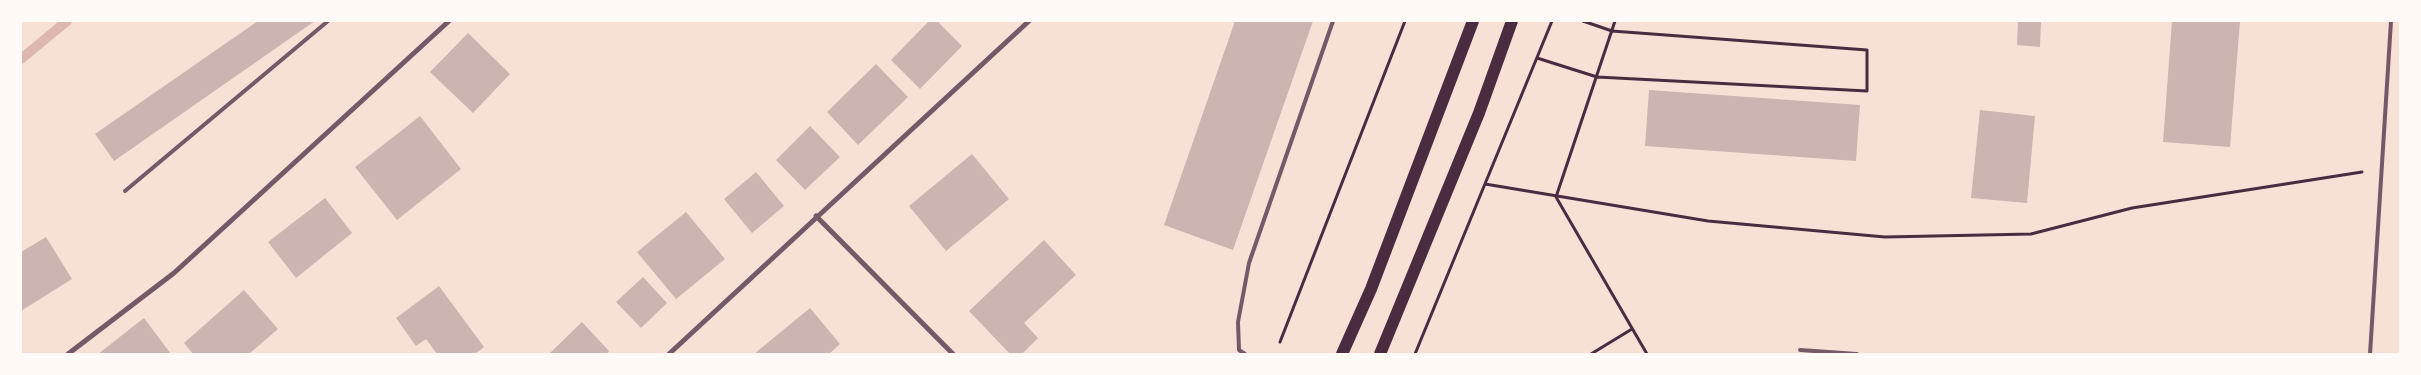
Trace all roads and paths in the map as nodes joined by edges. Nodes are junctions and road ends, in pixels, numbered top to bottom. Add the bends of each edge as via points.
1 (328, 21) edge
2 (449, 21) edge
3 (1029, 21) edge
4 (1333, 21) edge
5 (1405, 21) edge
6 (1473, 21) edge
7 (1512, 21) edge
8 (1552, 21) edge
9 (1583, 21) edge
10 (1615, 21) edge
11 (2391, 21) edge
12 (1612, 31) junction
13 (1537, 58) junction
14 (1597, 77) junction
15 (2382, 168) junction
16 (1485, 184) junction
17 (125, 191) dead end
18 (1556, 198) junction
19 (816, 216) junction
20 (1632, 330) junction
21 (1280, 342) dead end
22 (1800, 350) dead end
23 (68, 354) edge
24 (669, 354) edge
25 (953, 354) edge
26 (1245, 354) edge
27 (1342, 354) edge
28 (1380, 354) edge
29 (1414, 354) edge
30 (1591, 354) edge
31 (1647, 354) edge
32 (1857, 354) edge
33 (2370, 354) edge

1 - 17 lane
2 - 23 street via 174,273
3 - 19 street
4 - 26 lane via 1249,263 1238,322 1239,350
5 - 21 path
6 - 27 main road via 1374,280
7 - 28 main road via 1479,113
8 - 13 path
9 - 12 path
10 - 12 path
11 - 15 lane
12 - 14 path
12 - 14 path via 1867,50 1867,91
13 - 14 path
13 - 16 path
14 - 18 path
15 - 18 path via 2132,208 2031,234 1885,238 1708,221
15 - 33 lane
16 - 18 path
16 - 29 path
18 - 20 path
19 - 24 street
19 - 25 street
20 - 30 path
20 - 31 path
22 - 32 lane

